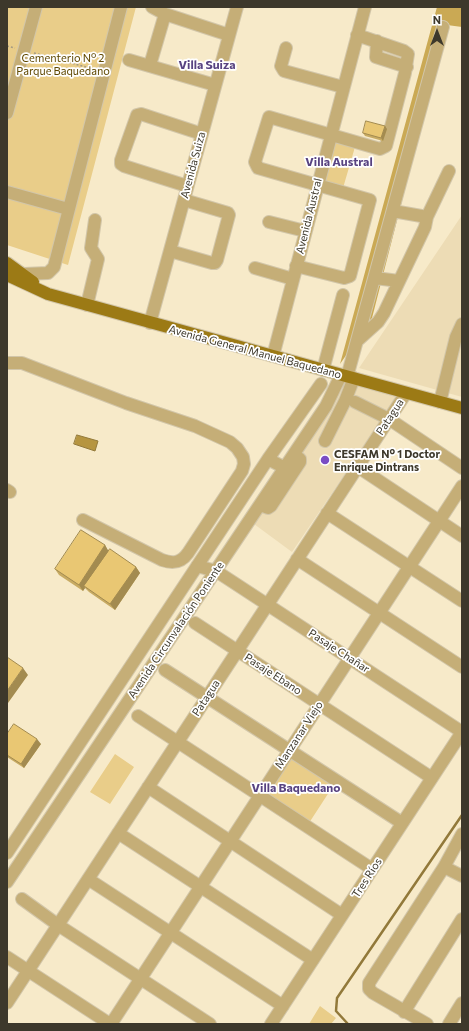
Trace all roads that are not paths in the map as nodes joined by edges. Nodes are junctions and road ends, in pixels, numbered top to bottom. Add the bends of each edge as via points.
1 (36, 7) edge
2 (121, 7) edge
3 (152, 7) edge
4 (237, 7) edge
5 (365, 7) edge
6 (165, 14) junction
7 (443, 27) dead end
8 (229, 35) junction
9 (358, 35) junction
10 (286, 48) dead end
11 (129, 60) dead end
12 (150, 65) junction
13 (215, 85) junction
14 (343, 87) junction
15 (7, 114) edge
16 (202, 134) junction
17 (330, 135) junction
18 (449, 171) dead end
19 (317, 185) junction
20 (187, 186) junction
21 (7, 192) edge
22 (184, 200) junction
23 (68, 209) junction
24 (393, 211) junction
25 (428, 217) junction
26 (95, 220) dead end
27 (268, 222) dead end
28 (305, 231) junction
29 (170, 251) junction
30 (7, 263) edge
31 (296, 266) junction
32 (7, 268) edge
33 (254, 268) dead end
34 (24, 274) junction
35 (7, 275) edge
36 (375, 278) junction
37 (293, 279) junction
38 (399, 281) junction
39 (48, 294) junction
40 (343, 295) dead end
41 (87, 305) junction
42 (150, 323) junction
43 (462, 324) edge
44 (358, 340) junction
45 (273, 356) junction
46 (7, 363) edge
47 (323, 370) junction
48 (347, 377) junction
49 (321, 384) dead end
50 (406, 393) junction
51 (355, 402) dead end
52 (440, 402) junction
53 (462, 407) edge
54 (389, 419) junction
55 (325, 441) dead end
56 (294, 454) junction
57 (268, 460) junction
58 (358, 467) junction
59 (285, 468) junction
60 (462, 468) edge
61 (462, 486) edge
62 (260, 505) junction
63 (327, 513) junction
64 (83, 520) dead end
65 (439, 521) junction
66 (462, 536) edge
67 (297, 559) junction
68 (197, 566) junction
69 (409, 567) junction
70 (216, 571) junction
71 (462, 601) edge
72 (267, 605) junction
73 (379, 613) junction
74 (195, 623) dead end
75 (237, 651) junction
76 (350, 658) junction
77 (462, 667) edge
78 (166, 670) dead end
79 (207, 697) junction
80 (319, 704) junction
81 (138, 716) dead end
82 (462, 732) edge
83 (178, 742) junction
84 (289, 750) junction
85 (432, 778) junction
86 (148, 787) junction
87 (260, 796) junction
88 (402, 824) junction
89 (118, 833) junction
90 (462, 834) edge
91 (230, 841) junction
92 (7, 853) edge
93 (444, 867) junction
94 (372, 869) junction
95 (462, 876) edge
96 (88, 879) junction
97 (7, 882) edge
98 (200, 887) junction
99 (22, 899) dead end
100 (342, 915) junction
101 (462, 919) edge
102 (58, 925) junction
103 (170, 933) junction
104 (7, 957) edge
105 (313, 960) junction
106 (28, 971) junction
107 (140, 979) junction
108 (7, 1003) edge
109 (462, 1003) edge
110 (283, 1006) junction
111 (404, 1012) junction
112 (111, 1024) edge
113 (210, 1024) edge
114 (271, 1024) edge
115 (427, 1024) edge
116 (449, 1024) edge

1 - 15 street
2 - 23 street
3 - 6 street
4 - 8 street, Avenida Suiza
5 - 9 street, Avenida Austral
6 - 8 street
6 - 12 street
7 - 24 street
8 - 13 street, Avenida Suiza
9 - 14 street, Avenida Austral
9 - 17 street via 404,51 408,54 406,70 384,148
10 - 14 street via 281,66 284,71
11 - 12 street
12 - 13 street
13 - 16 street, Avenida Suiza
14 - 17 street, Avenida Austral
16 - 20 street, Avenida Suiza
16 - 20 street via 137,114 121,164
17 - 19 street, Avenida Austral
17 - 19 street via 269,117 255,162 256,166
18 - 25 street
19 - 28 street, Avenida Austral
19 - 31 street via 368,198 370,202 350,276 344,278
20 - 22 street, Avenida Suiza
21 - 23 street
22 - 29 street, Avenida Suiza
22 - 29 street via 228,212 217,260 215,263
23 - 34 street via 54,267 48,273
24 - 25 street
24 - 36 street
25 - 38 street
26 - 41 street via 90,248 98,259
27 - 28 street
28 - 31 street, Avenida Austral
29 - 42 street, Avenida Suiza
30 - 34 main road, Avenida General Manuel Baquedano
31 - 37 street, Avenida Austral
32 - 34 street
33 - 37 street
34 - 39 main road, Avenida General Manuel Baquedano
35 - 39 main road, Avenida General Manuel Baquedano
36 - 38 street
36 - 44 street
37 - 45 street, Avenida Austral
38 - 44 street via 378,322
39 - 41 main road, Avenida General Manuel Baquedano
40 - 47 street
41 - 42 main road, Avenida General Manuel Baquedano
42 - 45 main road, Avenida General Manuel Baquedano
43 - 52 street via 456,337
44 - 48 street
45 - 47 main road, Avenida General Manuel Baquedano
46 - 64 street via 22,363 195,426 230,442 243,456 242,471 188,553 180,561 162,560
47 - 48 main road, Avenida General Manuel Baquedano
48 - 50 main road, Avenida General Manuel Baquedano
48 - 55 street via 345,401
48 - 56 street, Avenida Circunvalación Poniente
49 - 57 street
50 - 52 main road, Avenida General Manuel Baquedano
50 - 54 street, Patagua
51 - 54 street
52 - 53 main road, Avenida General Manuel Baquedano
54 - 58 street, Patagua
54 - 60 street
56 - 59 street, Avenida Circunvalación Poniente
56 - 62 street via 300,462 271,506 268,508
57 - 59 street
57 - 68 street
58 - 63 street, Patagua
58 - 65 street
59 - 62 street, Avenida Circunvalación Poniente
61 - 65 street, Manzanar Viejo
62 - 70 street, Avenida Circunvalación Poniente
63 - 67 street, Patagua
63 - 69 street
65 - 66 street
65 - 69 street, Manzanar Viejo
67 - 72 street, Patagua
67 - 73 street
68 - 70 street, Pasaje Chañar
68 - 92 street
69 - 71 street
69 - 73 street, Manzanar Viejo
70 - 72 street, Pasaje Chañar
70 - 97 street, Avenida Circunvalación Poniente
72 - 75 street, Patagua
72 - 76 street, Pasaje Chañar
73 - 76 street, Manzanar Viejo
73 - 77 street
74 - 75 street, Pasaje Ebano
75 - 79 street, Patagua
75 - 80 street, Pasaje Ebano
76 - 80 street, Manzanar Viejo
76 - 82 street, Pasaje Chañar
78 - 79 street
79 - 83 street, Patagua
79 - 84 street
80 - 84 street, Manzanar Viejo
80 - 85 street, Pasaje Ebano
81 - 83 street
82 - 85 street, Tres Ríos
83 - 86 street, Patagua
83 - 87 street
84 - 87 street, Manzanar Viejo
84 - 88 street
85 - 88 street, Tres Ríos
86 - 89 street, Patagua
86 - 91 street
87 - 91 street, Manzanar Viejo
87 - 94 street
88 - 94 street, Tres Ríos
89 - 96 street, Patagua
89 - 98 street
90 - 93 street
91 - 98 street, Manzanar Viejo
91 - 100 street
93 - 95 street
93 - 111 street via 369,983 369,989
94 - 100 street, Tres Ríos
96 - 102 street, Patagua
96 - 103 street
98 - 103 street, Manzanar Viejo
98 - 105 street
99 - 102 street
100 - 105 street, Tres Ríos
101 - 111 street
102 - 106 street, Patagua
102 - 107 street
103 - 107 street, Manzanar Viejo
103 - 110 street
104 - 106 street
105 - 110 street, Tres Ríos
106 - 108 street, Patagua
106 - 112 street
107 - 112 street, Manzanar Viejo
107 - 113 street
109 - 116 street
110 - 114 street, Tres Ríos
111 - 115 street

